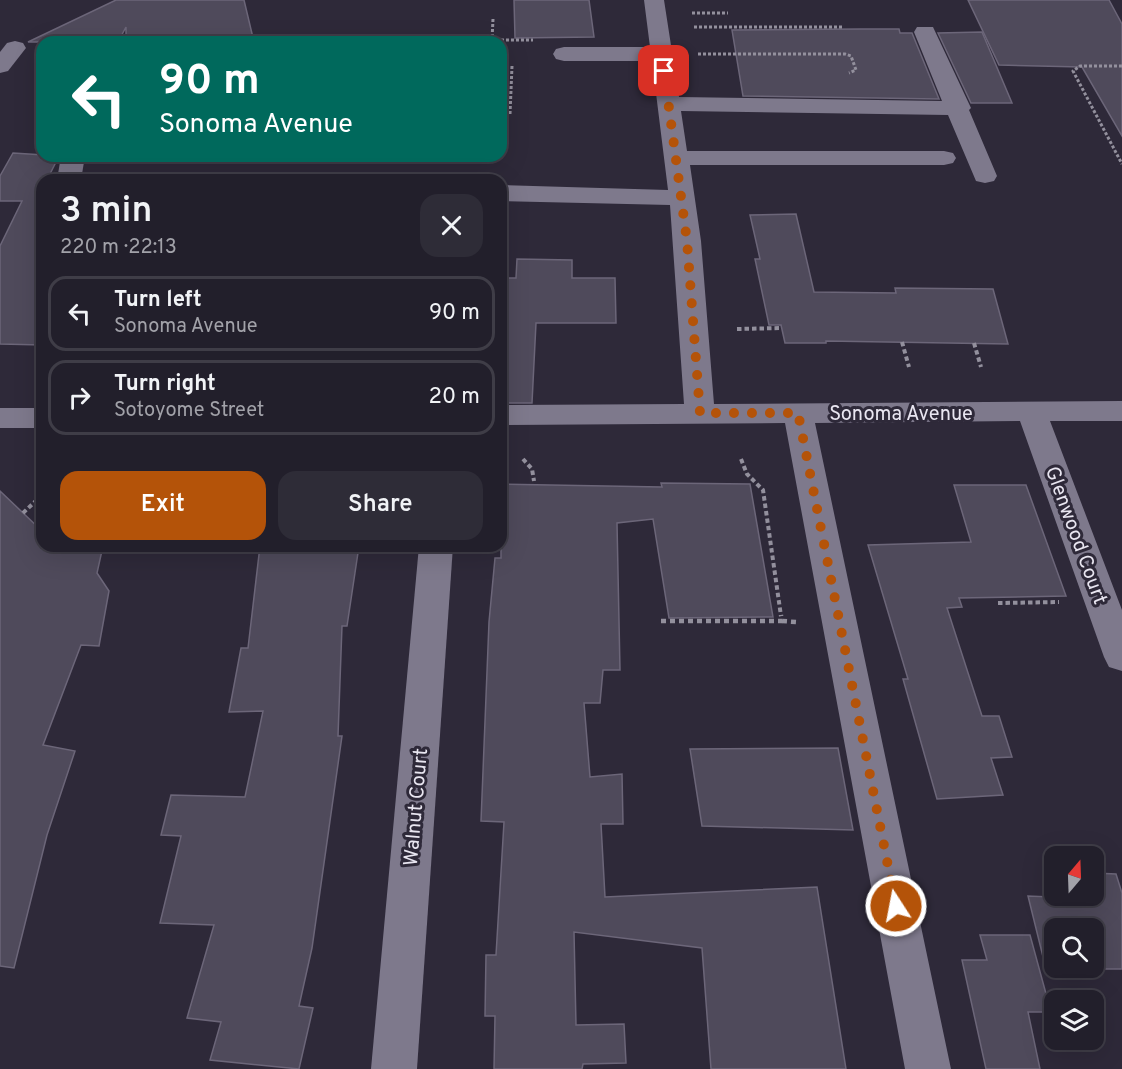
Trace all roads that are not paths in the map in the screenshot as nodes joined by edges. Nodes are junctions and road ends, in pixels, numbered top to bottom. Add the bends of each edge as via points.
1 (654, 0) edge
2 (925, 32) dead end
3 (15, 48) dead end
4 (564, 54) dead end
5 (662, 54) junction
6 (0, 66) edge
7 (668, 104) junction
8 (958, 108) junction
9 (676, 158) junction
10 (944, 158) dead end
11 (985, 176) dead end
12 (507, 193) edge
13 (681, 198) junction
14 (1122, 411) edge
15 (700, 413) junction
16 (798, 413) junction
17 (1032, 413) junction
18 (507, 415) edge
19 (0, 418) edge
20 (36, 418) edge
21 (436, 552) edge
22 (1122, 657) edge
23 (394, 1069) edge
24 (928, 1069) edge

1 - 5 street
2 - 8 street
3 - 6 street
4 - 5 street
5 - 7 street
7 - 8 street
7 - 9 street
8 - 11 street
9 - 10 street
9 - 13 street
12 - 13 street
13 - 15 street
14 - 17 street, Sonoma Avenue
15 - 16 street, Sonoma Avenue
15 - 18 street, Sonoma Avenue
16 - 17 street, Sonoma Avenue
16 - 24 street
17 - 22 street, Glenwood Court
19 - 20 street
21 - 23 street, Walnut Court

